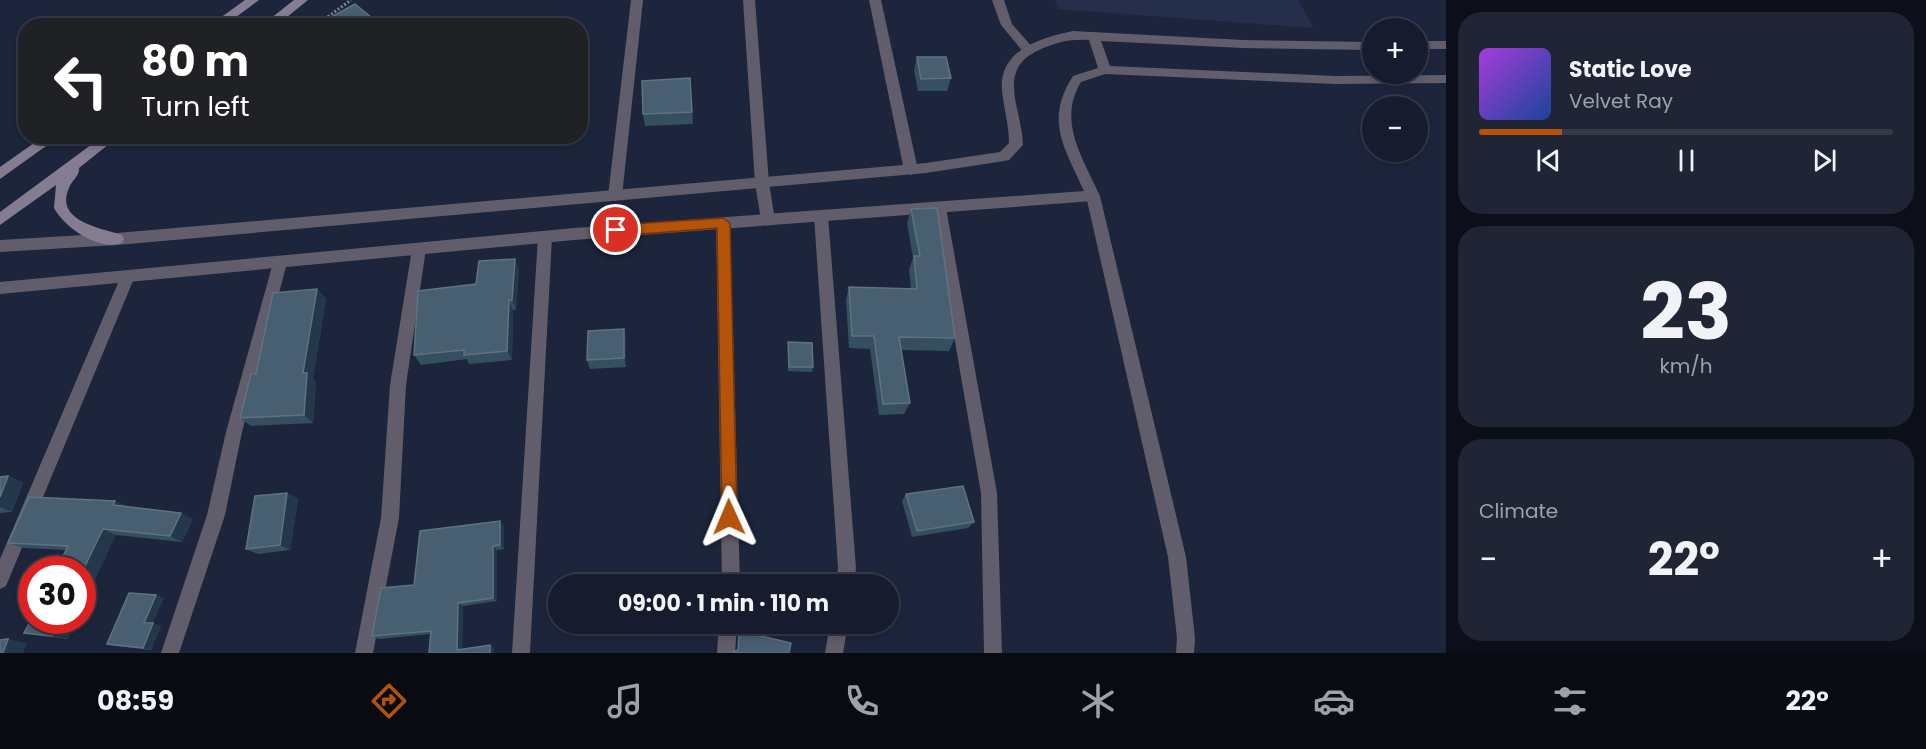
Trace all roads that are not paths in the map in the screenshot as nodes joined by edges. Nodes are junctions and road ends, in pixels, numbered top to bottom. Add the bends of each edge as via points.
1 (253, 0) edge
2 (302, 0) edge
3 (637, 0) edge
4 (749, 0) edge
5 (875, 0) edge
6 (998, 0) edge
7 (227, 18) edge
8 (278, 18) edge
9 (1094, 36) junction
10 (1428, 45) edge
11 (1446, 45) edge
12 (1362, 46) edge
13 (1029, 51) junction
14 (1105, 70) junction
15 (1446, 79) edge
16 (43, 144) edge
17 (102, 144) edge
18 (81, 160) junction
19 (911, 170) junction
20 (0, 174) edge
21 (762, 183) junction
22 (615, 196) junction
23 (1093, 196) junction
24 (939, 207) junction
25 (820, 216) junction
26 (0, 219) edge
27 (768, 220) junction
28 (723, 223) junction
29 (545, 237) junction
30 (117, 239) junction
31 (0, 246) edge
32 (419, 249) junction
33 (280, 262) junction
34 (128, 276) junction
35 (0, 289) edge
36 (731, 574) edge
37 (847, 574) edge
38 (0, 580) edge
39 (727, 634) edge
40 (837, 634) edge
41 (170, 653) edge
42 (364, 653) edge
43 (521, 653) edge
44 (726, 653) edge
45 (834, 653) edge
46 (993, 653) edge
47 (1185, 653) edge

1 - 7 main road
2 - 8 main road
3 - 22 street
4 - 21 street
5 - 19 street
6 - 13 street via 1007,25
9 - 12 street
9 - 13 street via 1048,40
9 - 14 street
10 - 11 street
13 - 19 street via 1013,62 1008,74 1016,145 1004,156
14 - 15 street via 1335,80
14 - 23 street via 1077,79 1067,95 1065,133
16 - 20 main road
17 - 18 main road
18 - 26 main road
18 - 30 main road via 61,188 61,208 75,226 94,236
19 - 21 street
21 - 22 street
21 - 27 street
22 - 30 street
23 - 24 street
23 - 47 street via 1177,557
24 - 25 street
24 - 46 street via 989,494
25 - 27 street
25 - 37 street
27 - 28 street
28 - 29 street
28 - 36 street
29 - 32 street
29 - 43 street
30 - 31 street
32 - 33 street
32 - 42 street via 398,385 390,518
33 - 34 street
33 - 41 street via 216,515
34 - 35 street
34 - 38 street
39 - 44 street
40 - 45 street

